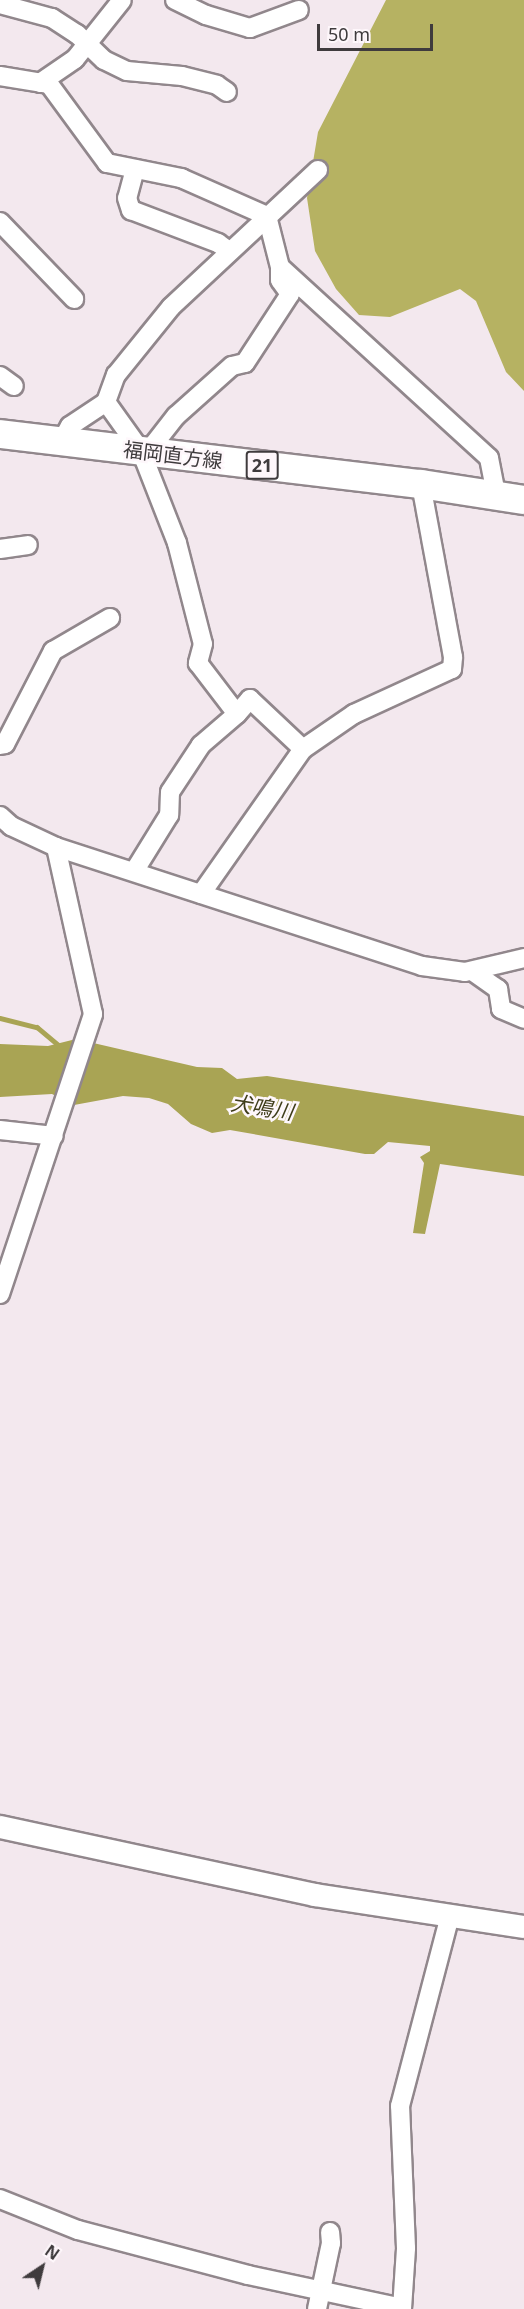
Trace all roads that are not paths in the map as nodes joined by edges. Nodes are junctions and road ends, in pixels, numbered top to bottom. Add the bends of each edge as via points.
1 (122, 0) edge
2 (175, 0) edge
3 (0, 4) edge
4 (299, 10) dead end
5 (86, 43) junction
6 (0, 76) edge
7 (40, 83) junction
8 (227, 92) dead end
9 (135, 169) junction
10 (318, 170) dead end
11 (267, 216) junction
12 (0, 222) edge
13 (229, 251) junction
14 (280, 267) junction
15 (74, 299) dead end
16 (106, 402) junction
17 (0, 434) edge
18 (61, 442) junction
19 (147, 452) junction
20 (421, 484) junction
21 (496, 494) junction
22 (524, 500) edge
23 (28, 545) dead end
24 (0, 549) edge
25 (110, 618) dead end
26 (237, 714) junction
27 (0, 745) edge
28 (303, 749) junction
29 (0, 816) edge
30 (56, 847) junction
31 (135, 870) junction
32 (201, 894) junction
33 (524, 958) edge
34 (472, 970) junction
35 (524, 1019) edge
36 (0, 1130) edge
37 (54, 1136) junction
38 (0, 1294) edge
39 (0, 1827) edge
40 (450, 1916) junction
41 (524, 1927) edge
42 (0, 2199) edge
43 (330, 2232) dead end
44 (319, 2290) junction
45 (317, 2309) edge
46 (402, 2309) edge

1 - 5 street
2 - 4 street via 206,15 250,28
3 - 5 street via 52,18
5 - 7 street via 75,59
5 - 8 street via 104,60 127,71 182,76 217,85
6 - 7 street
7 - 9 street via 49,84 107,163
9 - 11 street via 181,178
9 - 13 street via 127,198 131,210 218,243
10 - 11 street
11 - 13 street
11 - 14 street
12 - 15 street
13 - 16 street via 171,307 116,375
14 - 19 street via 280,280 290,294 245,363 232,366 176,416
14 - 21 street via 489,458
16 - 18 street via 70,426
16 - 19 street
17 - 18 main road, 福岡直方線 / 21
18 - 19 main road, 福岡直方線 / 21
19 - 20 main road, 福岡直方線 / 21
19 - 26 street via 177,543 203,644 198,663
20 - 21 main road, 福岡直方線 / 21
20 - 28 street via 452,669 354,714
21 - 22 main road, 福岡直方線 / 21
23 - 24 street
25 - 27 street via 53,651 5,744
26 - 28 street via 250,699
26 - 31 street via 201,745 170,792 169,815
28 - 32 street
29 - 30 street via 11,826
30 - 31 street
30 - 37 street via 93,1014
31 - 32 street
32 - 34 street via 422,966
33 - 34 street
34 - 35 street via 498,989 501,1009
36 - 37 street
37 - 38 street
39 - 40 street via 218,1876
40 - 41 street
40 - 46 street via 400,2106 406,2248
42 - 44 street via 78,2230
43 - 44 street via 331,2243
44 - 45 street
44 - 46 street

